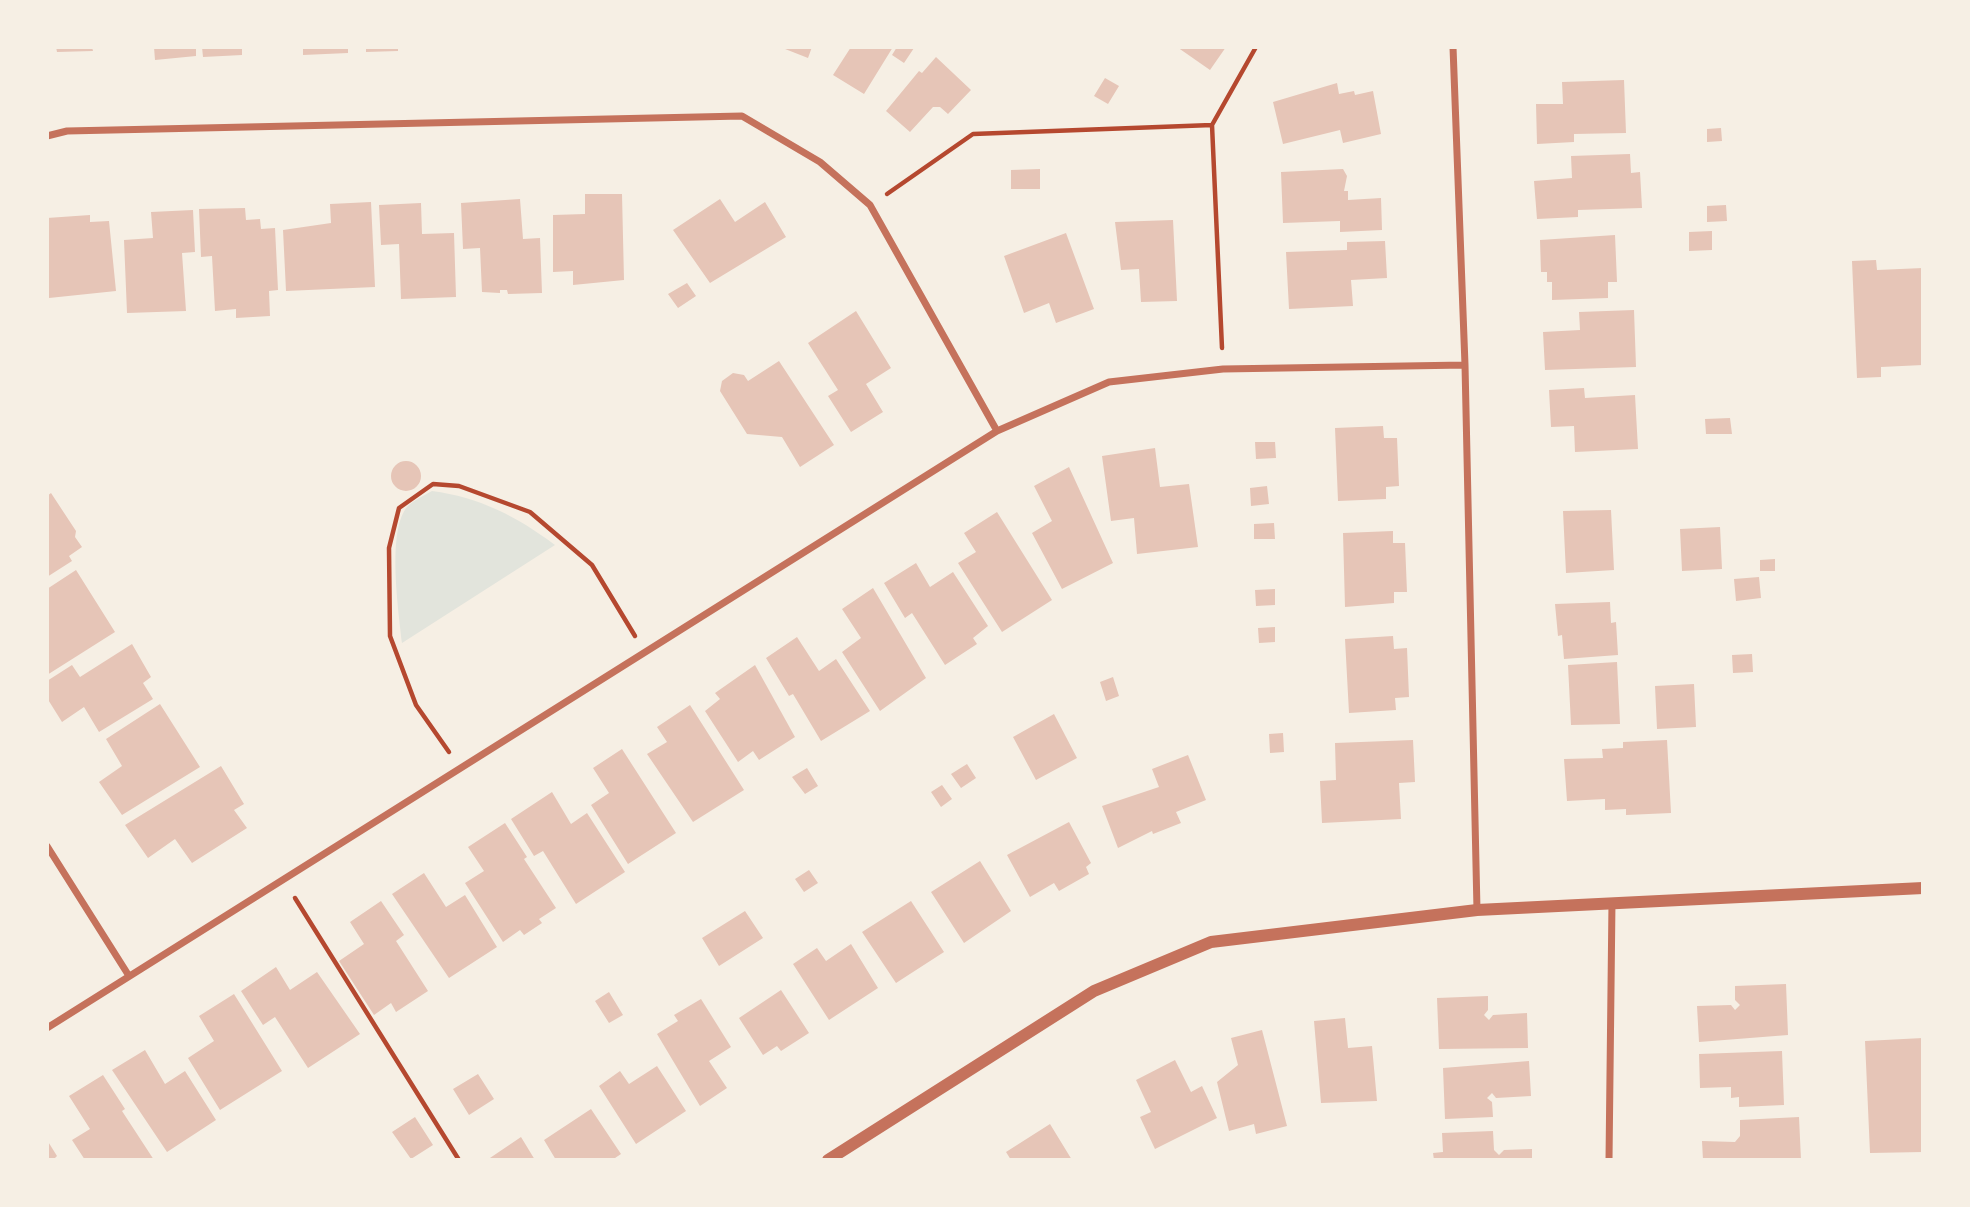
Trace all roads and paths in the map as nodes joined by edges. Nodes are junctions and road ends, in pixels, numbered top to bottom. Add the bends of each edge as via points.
1 (1256, 47) edge
2 (1453, 47) edge
3 (1212, 125) junction
4 (47, 136) edge
5 (870, 205) junction
6 (1465, 365) junction
7 (1223, 369) junction
8 (997, 431) junction
9 (645, 652) junction
10 (460, 768) junction
11 (47, 846) edge
12 (284, 879) junction
13 (1923, 888) edge
14 (1612, 902) junction
15 (1477, 910) junction
16 (129, 976) junction
17 (47, 1028) edge
18 (459, 1160) edge
19 (828, 1160) edge
20 (1609, 1160) edge

1 - 3 path
2 - 6 street
3 - 5 path via 973,134
3 - 7 path
4 - 5 street via 67,131 742,116 820,162
5 - 8 street
6 - 7 street
6 - 15 street
7 - 8 street via 1109,382
8 - 9 street
9 - 10 street
9 - 10 path via 592,565 530,512 459,486 433,484 399,508 389,548 390,636 416,705
10 - 12 street
11 - 16 street
12 - 16 street
12 - 18 path
13 - 14 street
14 - 15 street
14 - 20 street
15 - 19 street via 1211,942 1094,991
16 - 17 street

